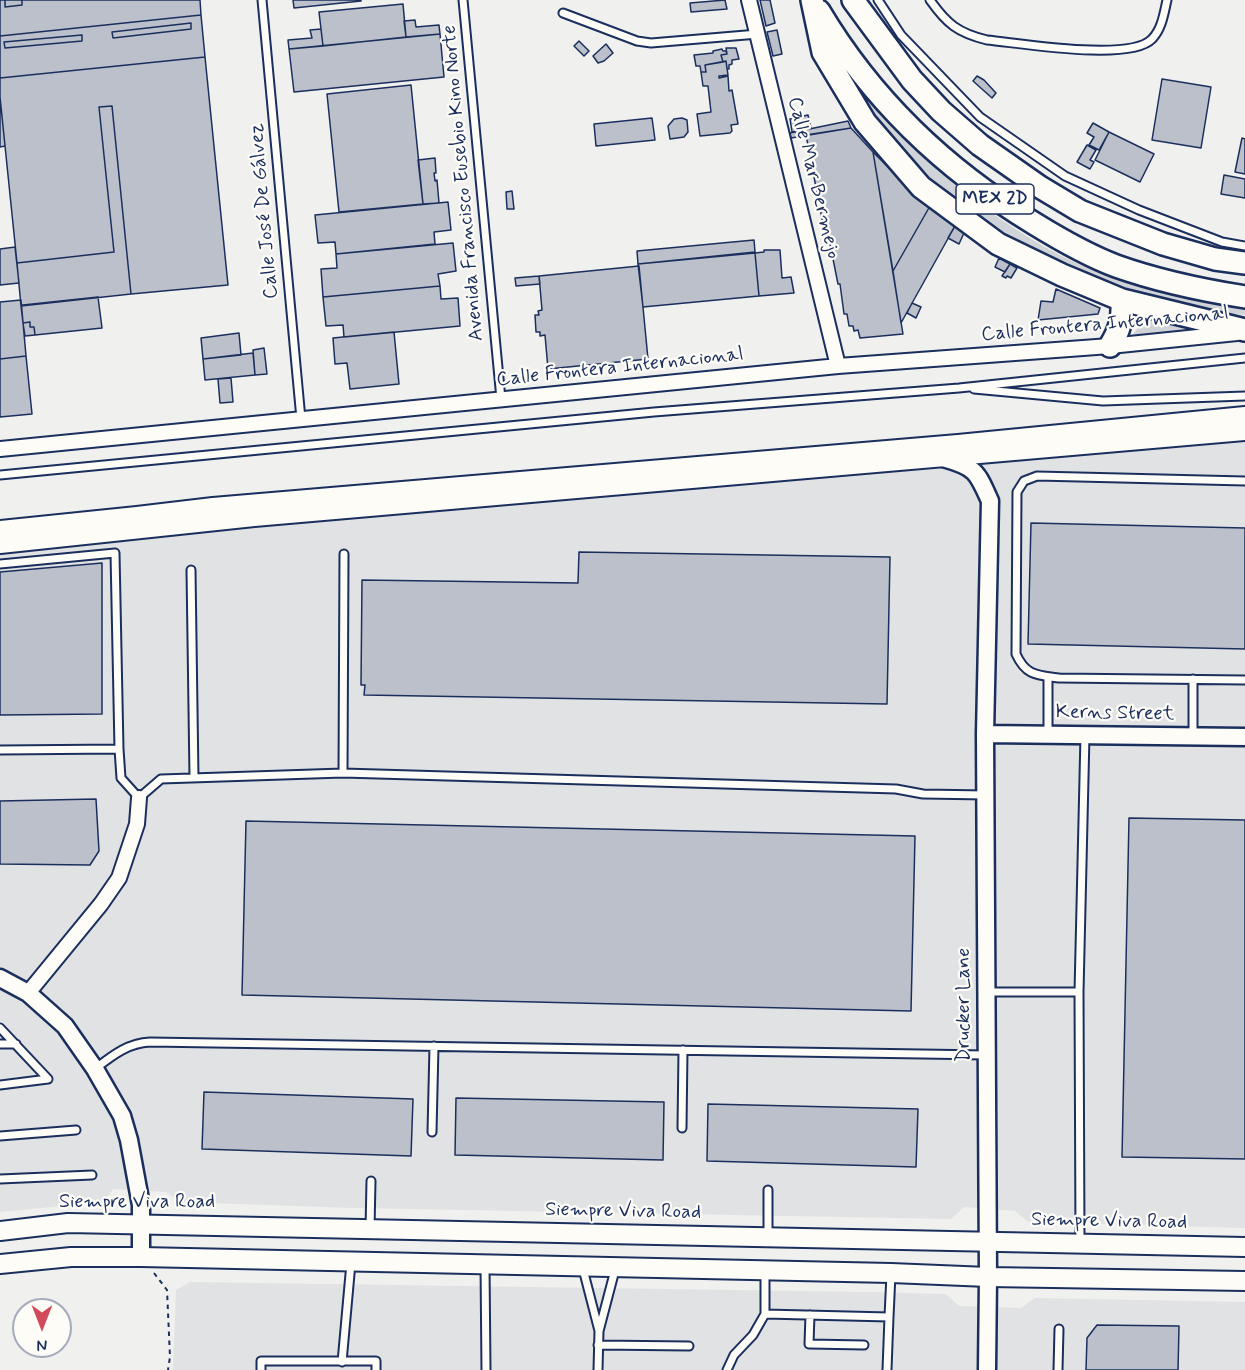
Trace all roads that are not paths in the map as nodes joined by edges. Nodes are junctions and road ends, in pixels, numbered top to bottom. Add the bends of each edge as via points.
1 (262, 0) edge
2 (463, 0) edge
3 (749, 0) edge
4 (812, 0) edge
5 (853, 0) edge
6 (878, 0) edge
7 (930, 0) edge
8 (1167, 0) edge
9 (564, 13) dead end
10 (758, 34) junction
11 (1245, 246) edge
12 (1245, 263) edge
13 (1245, 297) edge
14 (1122, 300) junction
15 (1245, 331) edge
16 (1110, 346) junction
17 (1245, 358) edge
18 (838, 366) junction
19 (959, 388) junction
20 (1245, 396) edge
21 (501, 399) junction
22 (1245, 416) edge
23 (301, 419) junction
24 (1245, 431) edge
25 (905, 448) junction
26 (0, 449) edge
27 (944, 458) junction
28 (0, 475) edge
29 (1245, 481) edge
30 (0, 530) edge
31 (0, 544) edge
32 (344, 555) dead end
33 (0, 564) edge
34 (191, 570) dead end
35 (1048, 677) junction
36 (1193, 679) junction
37 (1245, 680) edge
38 (985, 734) junction
39 (1048, 735) junction
40 (1084, 735) junction
41 (1193, 737) junction
42 (1245, 737) edge
43 (119, 748) junction
44 (0, 750) edge
45 (343, 772) junction
46 (194, 778) junction
47 (986, 795) junction
48 (140, 798) junction
49 (0, 978) edge
50 (986, 992) junction
51 (1079, 992) junction
52 (28, 993) junction
53 (0, 1028) edge
54 (0, 1044) edge
55 (15, 1044) junction
56 (434, 1046) junction
57 (683, 1050) junction
58 (986, 1055) junction
59 (95, 1069) junction
60 (0, 1085) edge
61 (682, 1128) dead end
62 (76, 1131) dead end
63 (432, 1132) dead end
64 (0, 1136) edge
65 (92, 1175) dead end
66 (0, 1179) edge
67 (371, 1181) dead end
68 (768, 1190) dead end
69 (141, 1224) junction
70 (370, 1229) junction
71 (0, 1231) edge
72 (768, 1237) junction
73 (988, 1242) junction
74 (1080, 1244) junction
75 (1245, 1247) edge
76 (141, 1257) junction
77 (351, 1262) junction
78 (0, 1264) edge
79 (485, 1265) junction
80 (582, 1266) junction
81 (616, 1267) junction
82 (765, 1270) junction
83 (891, 1273) junction
84 (988, 1277) junction
85 (1245, 1281) edge
86 (765, 1314) junction
87 (810, 1315) junction
88 (888, 1317) junction
89 (1059, 1329) dead end
90 (599, 1331) junction
91 (598, 1345) junction
92 (864, 1345) dead end
93 (689, 1346) dead end
94 (342, 1362) junction
95 (261, 1370) edge
96 (376, 1370) edge
97 (486, 1370) edge
98 (598, 1370) edge
99 (727, 1370) edge
100 (887, 1370) edge
101 (987, 1370) edge
102 (1058, 1370) edge

1 - 23 lane, Calle José De Gálvez
2 - 21 lane, Avenida Francisco Eusebio Kino Norte
3 - 10 street, Calle Mar Bermejo
4 - 13 highway, MEX 2D via 846,52 919,137 999,202 1075,248 1115,265 1157,279
4 - 14 highway via 823,52 865,122 921,187 998,244
5 - 12 highway, MEX 2D via 912,80 941,111 980,145 1040,187 1080,211 1153,240 1215,259
6 - 11 lane via 901,34 980,117 1065,176 1170,222 1222,242
7 - 8 lane via 954,28 968,36 1102,51 1140,46 1152,39 1161,24
9 - 10 lane via 651,43
10 - 18 street, Calle Mar Bermejo
14 - 15 highway
14 - 16 highway via 1123,317
15 - 16 street, Calle Frontera Internacional
16 - 18 street, Calle Frontera Internacional
17 - 19 lane
18 - 21 street, Calle Frontera Internacional
19 - 20 lane via 1103,401
19 - 28 lane via 654,412
21 - 23 street, Calle Frontera Internacional
22 - 25 main road
23 - 26 street, Calle Frontera Internacional
24 - 27 main road
25 - 27 street, Drucker Lane
25 - 30 main road via 213,507
27 - 31 main road via 244,518
27 - 38 street, Drucker Lane via 967,465 981,480 990,501
29 - 35 lane via 1037,476 1024,482 1017,492 1016,654 1020,664 1032,674
32 - 45 lane
33 - 43 lane via 115,553
34 - 46 lane
35 - 36 lane
35 - 39 lane
36 - 37 lane
36 - 41 lane
38 - 39 street, Kerns Street
38 - 47 street, Drucker Lane
39 - 40 street, Kerns Street
40 - 41 street, Kerns Street
40 - 51 lane
41 - 42 street, Kerns Street
43 - 44 lane
43 - 48 lane via 121,778
45 - 46 lane
45 - 47 lane
46 - 48 lane via 161,779
47 - 50 street, Drucker Lane
48 - 52 street via 119,878
49 - 52 street
50 - 51 lane
50 - 58 street, Drucker Lane
51 - 74 lane
52 - 59 street via 65,1026
53 - 55 lane
54 - 55 lane
55 - 60 lane via 48,1079
56 - 57 lane
56 - 59 lane via 139,1043 123,1048
56 - 63 lane
57 - 58 lane
57 - 61 lane
58 - 73 street, Drucker Lane
59 - 69 street via 122,1116 141,1205
62 - 64 lane
65 - 66 lane
67 - 70 lane
68 - 72 lane
69 - 70 main road, Siempre Viva Road
69 - 71 main road, Siempre Viva Road via 68,1223
69 - 76 street
70 - 72 main road, Siempre Viva Road
72 - 73 main road, Siempre Viva Road
73 - 74 main road, Siempre Viva Road
73 - 84 street, Drucker Lane
74 - 75 main road, Siempre Viva Road
76 - 77 main road
76 - 78 main road via 70,1257
77 - 79 main road
77 - 94 lane
79 - 80 main road
79 - 97 lane
80 - 81 main road
80 - 90 lane
81 - 82 main road
81 - 90 lane
82 - 83 main road
82 - 86 lane
83 - 84 main road
83 - 88 lane
84 - 85 main road
84 - 101 street, Drucker Lane
86 - 87 lane
86 - 99 lane
87 - 88 lane
87 - 92 lane via 809,1344
88 - 100 lane
89 - 102 lane
90 - 91 lane
91 - 93 lane
91 - 98 lane
94 - 95 lane via 261,1361
94 - 96 lane via 376,1361

